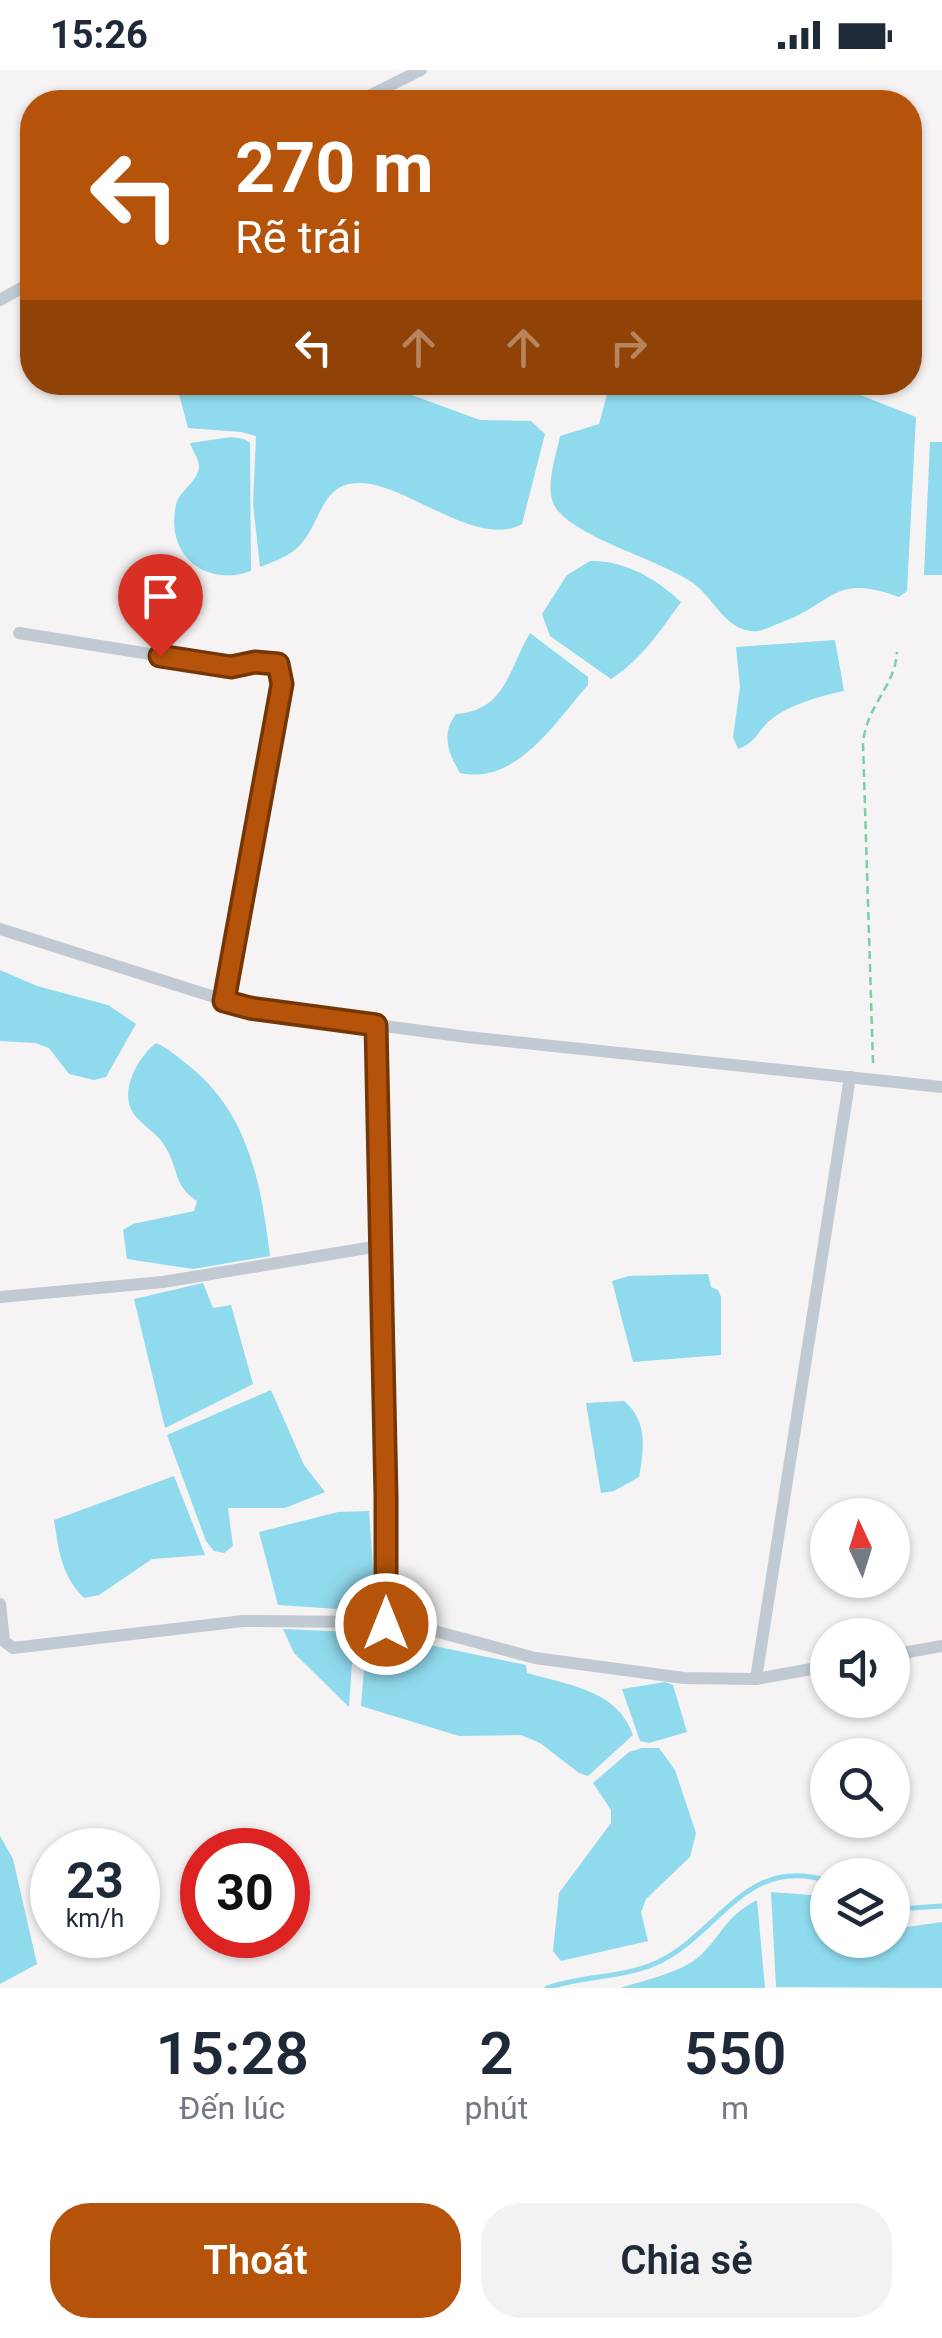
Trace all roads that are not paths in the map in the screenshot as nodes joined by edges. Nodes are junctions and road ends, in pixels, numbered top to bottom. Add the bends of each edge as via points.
1 (421, 70) edge
2 (382, 90) edge
3 (18, 633) dead end
4 (0, 929) edge
5 (224, 1001) junction
6 (376, 1025) junction
7 (850, 1077) junction
8 (942, 1087) edge
9 (379, 1246) junction
10 (0, 1297) edge
11 (0, 1604) edge
12 (386, 1624) junction
13 (942, 1646) edge
14 (910, 1652) edge
15 (810, 1669) edge
16 (756, 1679) junction

1 - 2 street
3 - 5 street via 231,667 278,664 282,684 272,751
4 - 5 street
5 - 6 street
6 - 7 street
6 - 9 street
7 - 8 street
7 - 16 street
9 - 10 street via 164,1282
9 - 12 street
11 - 12 street via 4,1641 14,1648 243,1620
12 - 16 street via 534,1658 684,1678
13 - 14 street
15 - 16 street

